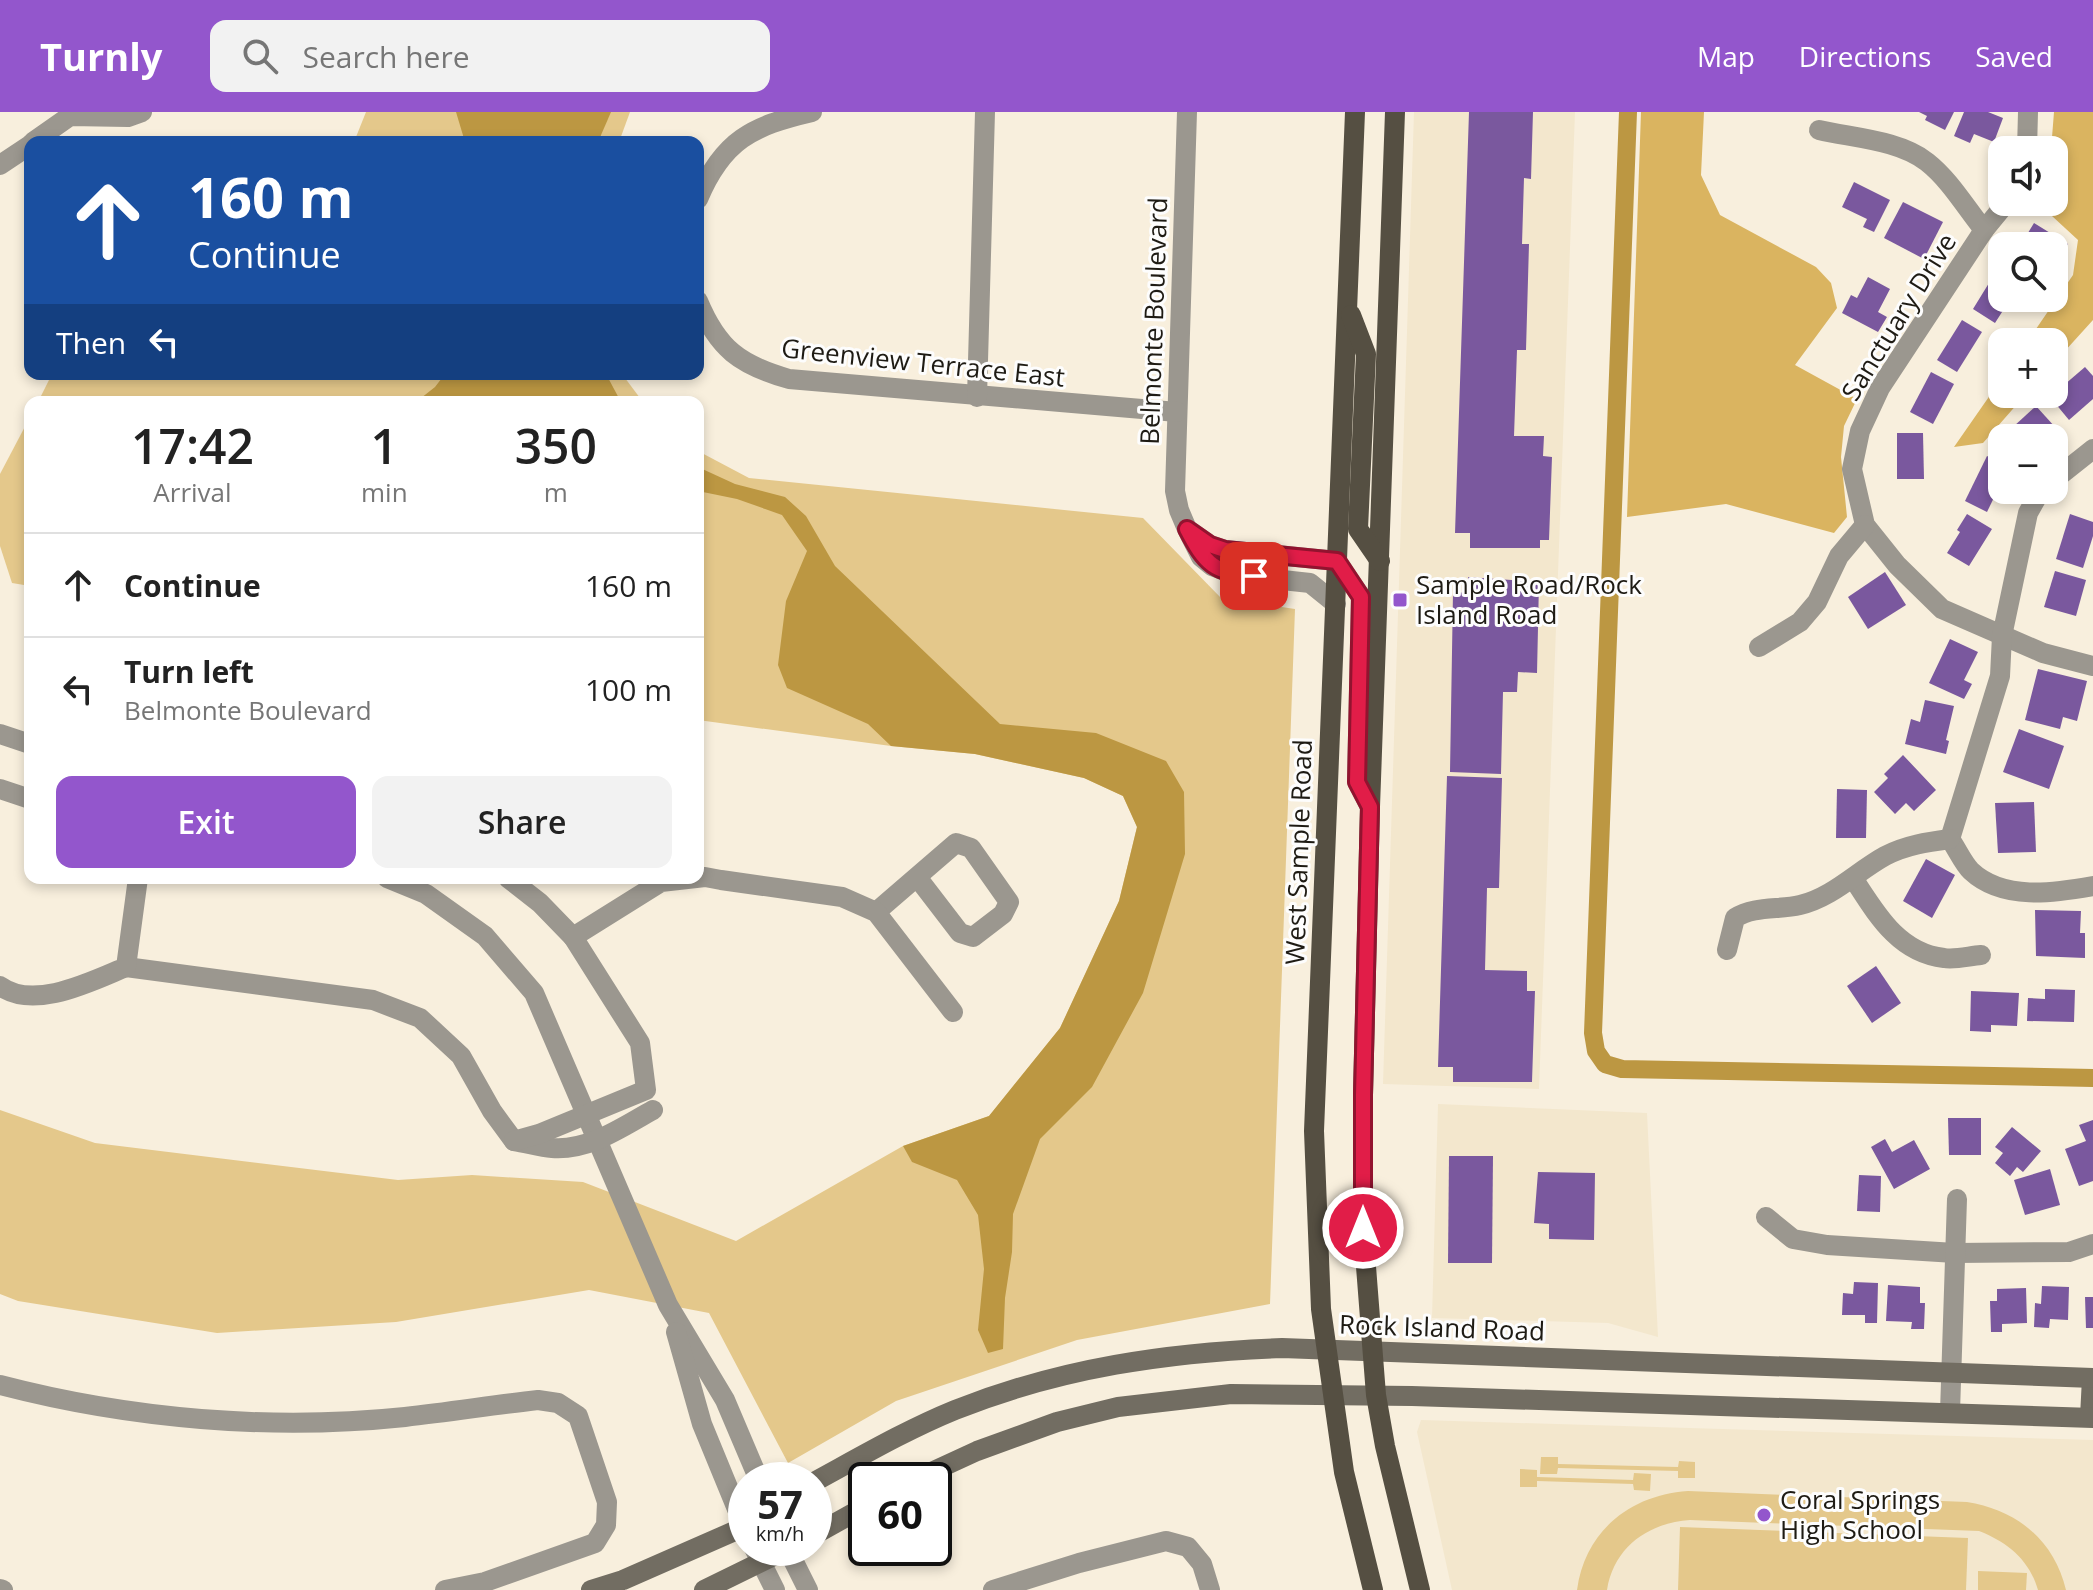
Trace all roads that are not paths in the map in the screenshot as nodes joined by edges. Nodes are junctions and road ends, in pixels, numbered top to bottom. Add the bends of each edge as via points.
1 (142, 112) edge
2 (812, 112) edge
3 (985, 112) edge
4 (1187, 112) edge
5 (1355, 112) edge
6 (1395, 112) edge
7 (2028, 112) edge
8 (69, 114) edge
9 (1819, 130) dead end
10 (41, 136) edge
11 (2027, 136) edge
12 (24, 148) edge
13 (0, 165) edge
14 (704, 185) edge
15 (1996, 216) edge
16 (1984, 230) junction
17 (1348, 307) junction
18 (704, 316) edge
19 (977, 397) junction
20 (1177, 412) junction
21 (2093, 449) edge
22 (2068, 469) edge
23 (2033, 504) edge
24 (1865, 525) junction
25 (1187, 529) junction
26 (1337, 561) junction
27 (1380, 561) junction
28 (1336, 604) junction
29 (2002, 636) junction
30 (1759, 647) dead end
31 (2093, 666) edge
32 (0, 734) edge
33 (24, 742) edge
34 (0, 789) edge
35 (24, 797) edge
36 (1370, 807) junction
37 (1950, 839) junction
38 (704, 877) edge
39 (917, 877) junction
40 (1853, 878) junction
41 (137, 884) edge
42 (402, 884) edge
43 (516, 884) edge
44 (658, 884) edge
45 (2093, 886) edge
46 (876, 912) junction
47 (573, 937) junction
48 (1727, 950) dead end
49 (1981, 955) dead end
50 (126, 967) junction
51 (0, 986) edge
52 (953, 1012) dead end
53 (653, 1110) dead end
54 (587, 1112) junction
55 (599, 1140) junction
56 (514, 1141) junction
57 (1957, 1199) dead end
58 (1766, 1217) dead end
59 (2093, 1244) edge
60 (1955, 1253) junction
61 (668, 1305) junction
62 (1328, 1350) junction
63 (1371, 1352) junction
64 (1951, 1373) junction
65 (2092, 1378) edge
66 (0, 1385) edge
67 (1333, 1394) junction
68 (1376, 1395) junction
69 (1950, 1412) junction
70 (2092, 1418) edge
71 (751, 1462) edge
72 (952, 1463) edge
73 (832, 1472) edge
74 (728, 1487) edge
75 (728, 1535) edge
76 (742, 1566) edge
77 (763, 1566) edge
78 (797, 1566) edge
79 (445, 1590) edge
80 (591, 1590) edge
81 (704, 1590) edge
82 (775, 1590) edge
83 (808, 1590) edge
84 (993, 1590) edge
85 (1210, 1590) edge
86 (1373, 1590) edge
87 (1420, 1590) edge

1 - 8 street via 128,117
2 - 14 street via 775,121 735,142
3 - 19 street
4 - 20 street, Belmonte Boulevard
5 - 17 main road, West Sample Road
6 - 27 main road
7 - 11 street
8 - 10 street
9 - 16 street via 1903,149 1927,162
12 - 13 street
15 - 16 street, Sanctuary Drive
16 - 24 street, Sanctuary Drive via 1880,388 1860,431 1852,469
17 - 26 main road, West Sample Road
17 - 27 main road via 1366,354 1358,529
18 - 19 street, Greenview Terrace East via 727,350 758,370 789,379
19 - 20 street, Greenview Terrace East
20 - 25 street, Belmonte Boulevard via 1175,491
21 - 22 street
23 - 29 street
24 - 29 street, Sanctuary Drive via 1942,609
24 - 30 street via 1839,556 1817,602 1800,622
25 - 26 street via 1225,550
25 - 28 street, Belmonte Boulevard via 1201,557 1212,566 1237,575 1310,583
26 - 28 main road, West Sample Road
26 - 36 street via 1361,597 1357,782
27 - 36 main road
28 - 62 main road, West Sample Road via 1314,1131 1321,1309
29 - 31 street, Sanctuary Drive
29 - 37 street via 2000,676
32 - 33 street
34 - 35 street
36 - 63 main road via 1363,1228
37 - 40 street via 1915,844 1885,856
37 - 45 street via 1971,871 1999,887 2032,893
38 - 46 street via 842,897
39 - 39 street via 956,843 971,848 1009,902 1003,914 973,937 960,933
39 - 46 street
40 - 48 street via 1800,905 1746,911 1735,918
40 - 49 street via 1886,929 1915,949 1944,958
41 - 50 street
42 - 54 street via 426,894 485,936 534,993
43 - 47 street
44 - 47 street
46 - 52 street
47 - 54 street via 640,1043 646,1090
50 - 51 street via 66,992 30,996
50 - 56 street via 373,1000 420,1018 461,1056
53 - 55 street
54 - 55 street
54 - 56 street
55 - 56 street via 554,1148
55 - 61 street
57 - 60 street
58 - 60 street via 1793,1239
59 - 60 street via 2069,1252
60 - 64 street
61 - 71 street via 725,1400
61 - 74 street via 702,1424
62 - 63 main road, Rock Island Road
62 - 67 main road, West Sample Road
62 - 73 main road, Rock Island Road via 1175,1354 1080,1370 956,1410
63 - 64 main road, Rock Island Road
63 - 68 main road
64 - 65 main road, Rock Island Road
64 - 69 street
65 - 70 main road
66 - 79 street via 153,1414 289,1422 403,1417 538,1400 558,1403 578,1416 607,1502 606,1525 595,1543 485,1582
67 - 68 main road
67 - 72 main road via 1231,1394 1118,1407 1029,1432
67 - 86 main road, West Sample Road via 1344,1472
68 - 69 main road
68 - 87 main road
69 - 70 main road
75 - 80 main road
76 - 81 main road
77 - 82 street
78 - 83 street
84 - 85 street via 1166,1541 1188,1547 1202,1564

